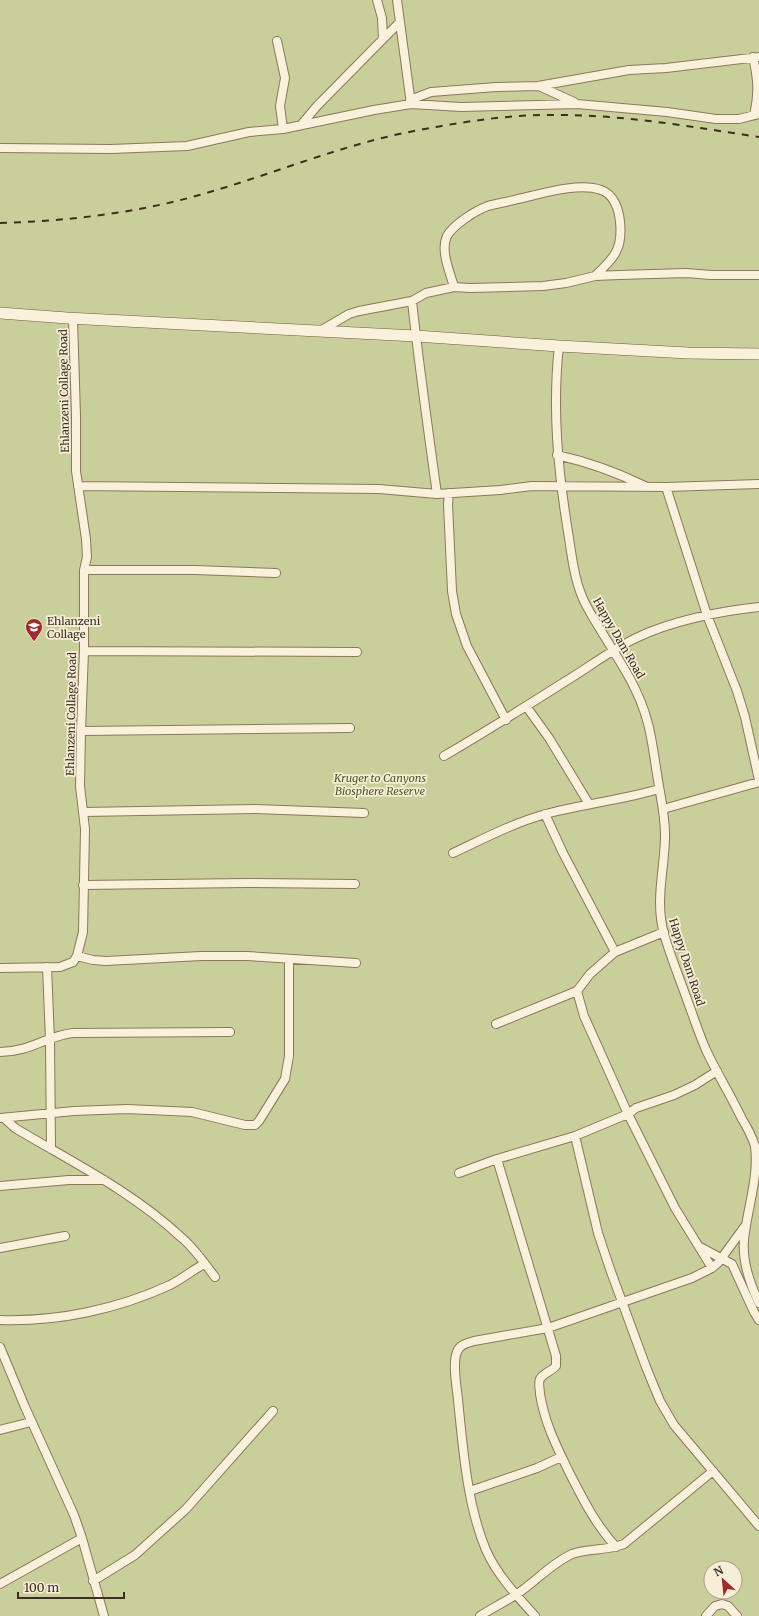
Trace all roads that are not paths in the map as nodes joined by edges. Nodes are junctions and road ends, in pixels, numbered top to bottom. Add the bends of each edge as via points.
1 (376, 0) edge
2 (397, 0) edge
3 (400, 22) junction
4 (383, 39) junction
5 (277, 41) dead end
6 (756, 57) edge
7 (538, 86) junction
8 (759, 100) edge
9 (410, 102) junction
10 (577, 104) junction
11 (757, 115) edge
12 (301, 126) junction
13 (283, 129) junction
14 (0, 148) edge
15 (759, 275) edge
16 (595, 276) junction
17 (454, 287) junction
18 (412, 301) junction
19 (0, 313) edge
20 (74, 318) junction
21 (318, 332) junction
22 (416, 336) junction
23 (559, 346) junction
24 (759, 354) edge
25 (557, 455) junction
26 (759, 484) edge
27 (78, 486) junction
28 (560, 486) junction
29 (648, 487) junction
30 (666, 487) junction
31 (449, 493) junction
32 (437, 494) junction
33 (84, 570) junction
34 (276, 573) dead end
35 (759, 607) edge
36 (706, 615) junction
37 (613, 650) junction
38 (84, 651) junction
39 (357, 652) dead end
40 (526, 706) junction
41 (506, 720) junction
42 (350, 728) dead end
43 (81, 731) junction
44 (444, 756) dead end
45 (759, 780) edge
46 (659, 789) junction
47 (589, 804) junction
48 (663, 809) junction
49 (84, 812) junction
50 (364, 813) dead end
51 (545, 814) junction
52 (452, 853) dead end
53 (355, 884) dead end
54 (83, 885) junction
55 (664, 932) junction
56 (615, 952) junction
57 (77, 956) junction
58 (289, 959) junction
59 (356, 963) dead end
60 (47, 967) junction
61 (0, 968) edge
62 (577, 992) junction
63 (496, 1024) dead end
64 (230, 1032) dead end
65 (50, 1040) junction
66 (0, 1052) edge
67 (717, 1071) junction
68 (50, 1114) junction
69 (628, 1114) junction
70 (2, 1118) edge
71 (575, 1136) junction
72 (757, 1147) edge
73 (51, 1150) junction
74 (497, 1159) junction
75 (459, 1173) dead end
76 (105, 1180) junction
77 (0, 1186) edge
78 (747, 1224) junction
79 (65, 1236) dead end
80 (699, 1247) junction
81 (0, 1248) edge
82 (722, 1258) junction
83 (204, 1264) junction
84 (712, 1268) junction
85 (215, 1277) dead end
86 (623, 1302) junction
87 (759, 1303) edge
88 (0, 1320) edge
89 (759, 1320) edge
90 (548, 1328) junction
91 (0, 1347) edge
92 (273, 1411) dead end
93 (31, 1422) junction
94 (0, 1430) edge
95 (561, 1457) junction
96 (713, 1471) junction
97 (470, 1491) junction
98 (759, 1526) edge
99 (82, 1538) junction
100 (616, 1547) junction
101 (93, 1581) junction
102 (0, 1584) edge
103 (516, 1595) junction
104 (104, 1616) edge
105 (480, 1616) edge
106 (535, 1616) edge
107 (706, 1616) edge
108 (737, 1616) edge

1 - 4 street via 382,18
2 - 3 street
3 - 4 street
3 - 9 street
4 - 12 street via 317,106
5 - 13 street via 285,78 280,106
6 - 7 street via 629,70
6 - 8 street
7 - 9 street via 431,92
7 - 10 street
8 - 11 street
9 - 10 street via 461,107
9 - 12 street
10 - 11 street via 638,109 716,120
12 - 13 street
13 - 14 street via 250,132 187,146
15 - 16 street via 712,276 686,273
16 - 17 street via 543,286
16 - 17 street via 618,250 621,239 620,216 611,198 602,190 576,188 488,206 453,229 447,236 445,246 446,261
17 - 18 street via 426,293
18 - 21 street via 349,314
18 - 22 street
19 - 20 street
20 - 21 street
20 - 27 street, Ehlanzeni Collage Road
21 - 22 street
22 - 23 street
22 - 32 street
23 - 24 street
23 - 25 street, Happy Dam Road via 556,386
25 - 28 street, Happy Dam Road
25 - 29 street via 612,470
26 - 30 street
27 - 32 street via 379,489
27 - 33 street, Ehlanzeni Collage Road via 86,538 87,557
28 - 29 street
28 - 31 street
28 - 37 street, Happy Dam Road via 578,584 585,603
29 - 30 street
30 - 36 street
31 - 32 street
31 - 41 street via 452,591 456,614 467,646
33 - 34 street
33 - 38 street, Ehlanzeni Collage Road
35 - 36 street
36 - 37 street via 650,632
36 - 45 street via 741,704
37 - 40 street
37 - 46 street, Happy Dam Road via 642,702
38 - 39 street
38 - 43 street, Ehlanzeni Collage Road
40 - 41 street
40 - 47 street via 549,738
41 - 44 street
42 - 43 street
43 - 49 street, Ehlanzeni Collage Road via 80,786
45 - 48 street
46 - 47 street via 636,796
46 - 48 street, Happy Dam Road
47 - 51 street
48 - 55 street, Happy Dam Road via 665,838 660,881 660,910
49 - 50 street via 255,809
49 - 54 street, Ehlanzeni Collage Road
51 - 52 street
51 - 56 street via 562,853
53 - 54 street
54 - 57 street, Ehlanzeni Collage Road via 83,932
55 - 56 street
55 - 67 street, Happy Dam Road via 706,1049
56 - 62 street via 590,974
57 - 58 street via 106,961 201,956
57 - 60 street via 66,966
58 - 59 street
58 - 68 street via 288,1070 286,1079 255,1125 172,1110 127,1109
60 - 61 street
60 - 65 street
62 - 63 street
62 - 69 street via 584,1016
64 - 65 street via 73,1033
65 - 66 street via 23,1050
65 - 68 street
67 - 69 street via 695,1085 636,1108
67 - 72 street, Happy Dam Road
68 - 70 street
68 - 73 street
69 - 71 street
69 - 80 street via 675,1208
70 - 73 street
71 - 74 street
71 - 86 street via 598,1233
72 - 78 street, Happy Dam Road via 758,1168
73 - 76 street
74 - 75 street
74 - 90 street
76 - 77 street
76 - 83 street via 169,1226 184,1239
78 - 82 street
78 - 87 street, Happy Dam Road via 744,1257 747,1273
79 - 81 street
80 - 82 street
80 - 84 street
82 - 84 street
82 - 89 street via 735,1268
83 - 85 street
83 - 88 street via 171,1284 99,1310 50,1318
84 - 86 street via 672,1286
86 - 90 street
86 - 96 street via 660,1401 674,1425
90 - 95 street via 557,1362 555,1368 540,1379 539,1387 547,1424
90 - 97 street via 474,1341 464,1344 457,1351 456,1380
91 - 93 street
92 - 101 street via 186,1509 124,1564
93 - 94 street
93 - 99 street via 64,1489
95 - 97 street
95 - 100 street via 592,1517
96 - 98 street
96 - 100 street via 631,1538
97 - 103 street via 486,1549
99 - 101 street
99 - 102 street
100 - 103 street via 572,1555
101 - 104 street
103 - 105 street
103 - 106 street
107 - 108 street via 715,1606 722,1604 728,1606

